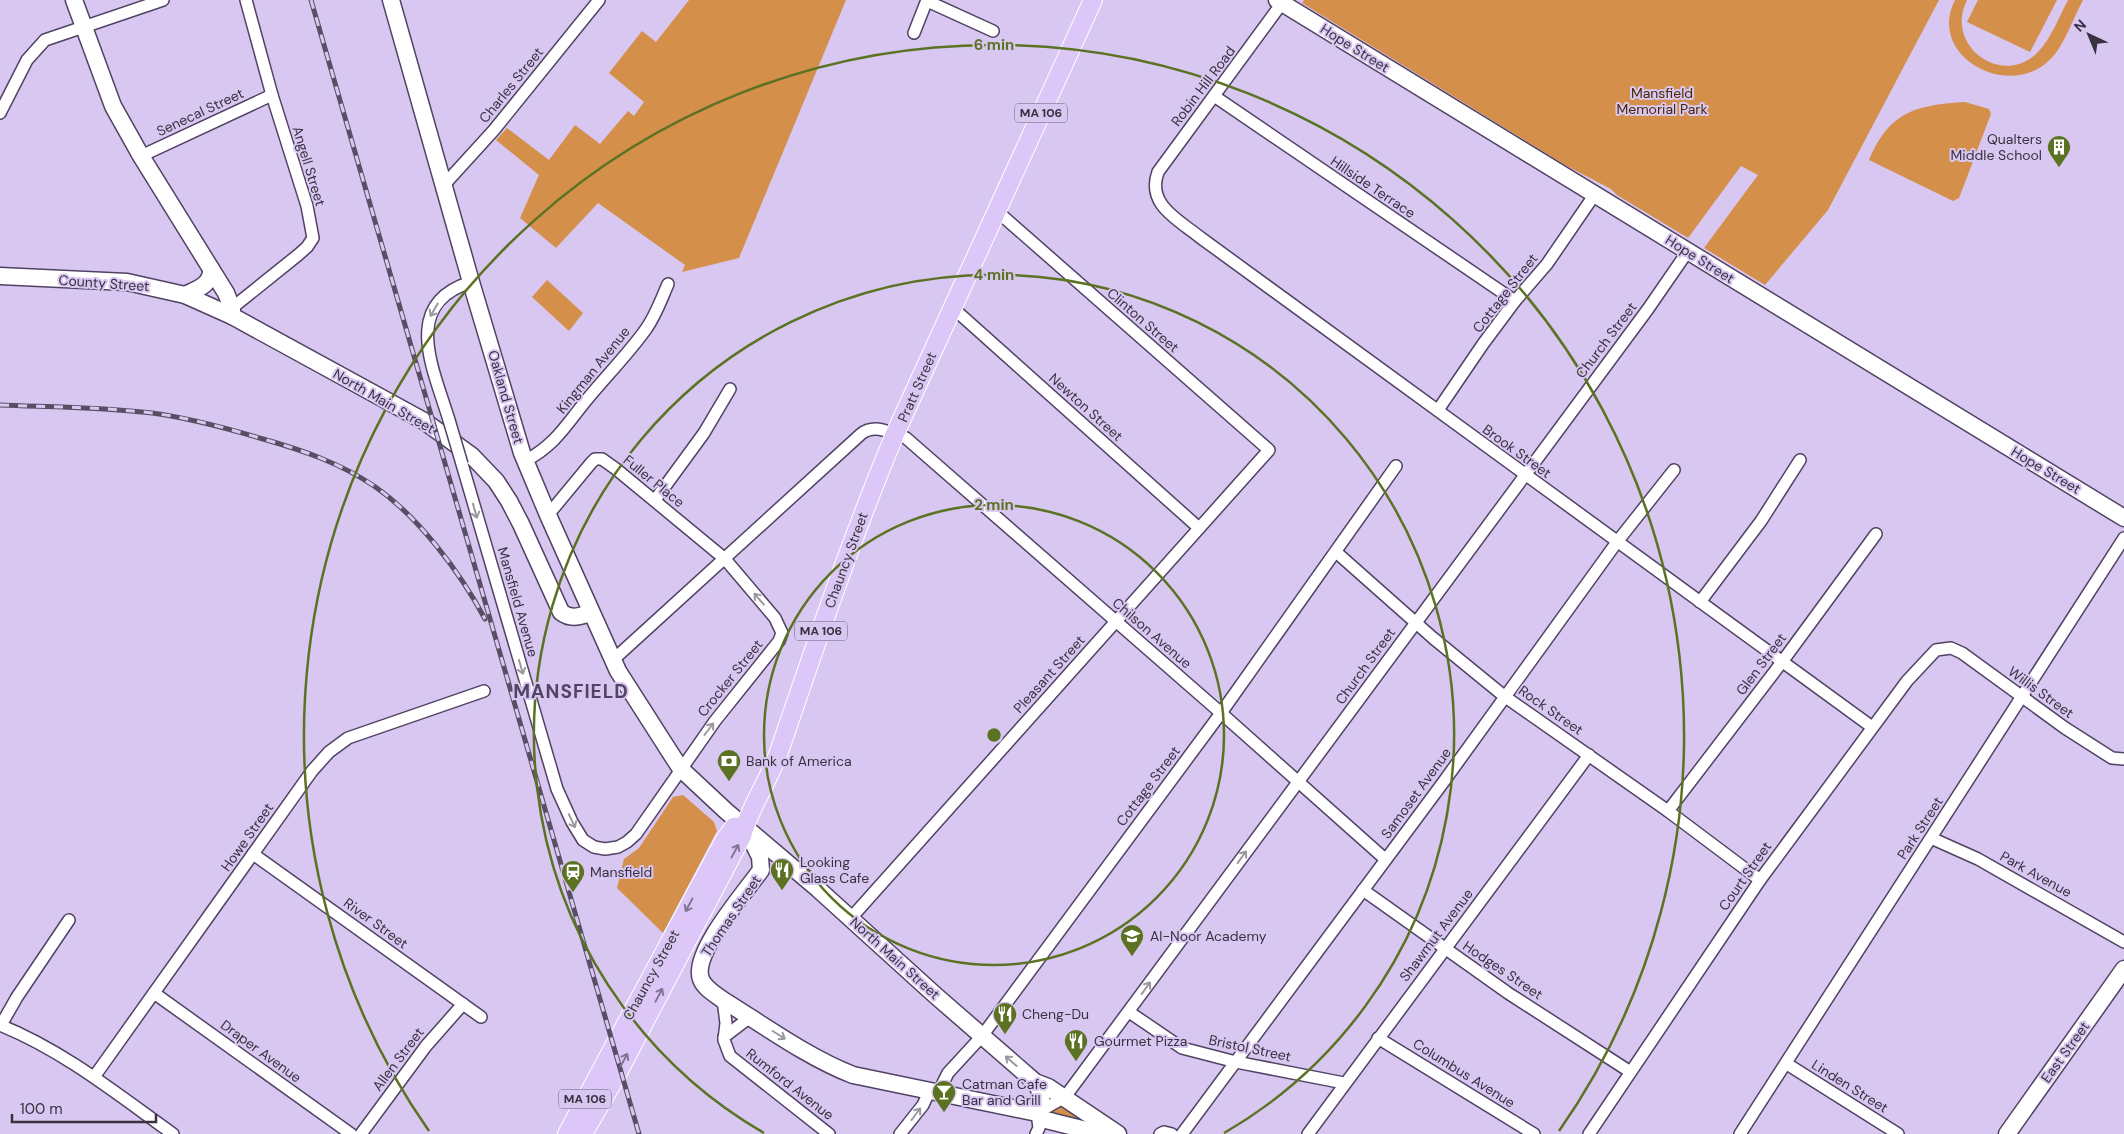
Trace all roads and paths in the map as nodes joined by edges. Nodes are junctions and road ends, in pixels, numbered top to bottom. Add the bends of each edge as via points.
1 (74, 0) edge
2 (163, 0) edge
3 (246, 0) edge
4 (391, 0) edge
5 (599, 0) edge
6 (927, 0) edge
7 (1093, 0) edge
8 (1280, 2) edge
9 (84, 28) junction
10 (993, 30) dead end
11 (914, 33) dead end
12 (272, 95) junction
13 (1214, 96) junction
14 (0, 113) edge
15 (141, 156) junction
16 (443, 186) junction
17 (1155, 189) joint
18 (1596, 194) junction
19 (998, 212) junction
20 (1688, 252) junction
21 (211, 269) junction
22 (0, 276) edge
23 (471, 282) junction
24 (668, 284) dead end
25 (185, 295) junction
26 (1516, 301) junction
27 (953, 308) junction
28 (232, 312) junction
29 (730, 389) dead end
30 (1438, 410) junction
31 (895, 434) junction
32 (1269, 450) joint
33 (1800, 460) dead end
34 (525, 461) junction
35 (1396, 466) dead end
36 (1674, 470) dead end
37 (1525, 476) junction
38 (655, 500) junction
39 (548, 515) junction
40 (2124, 518) edge
41 (1199, 528) junction
42 (1876, 534) dead end
43 (2124, 538) edge
44 (1617, 542) junction
45 (1336, 552) junction
46 (725, 559) junction
47 (1700, 602) junction
48 (591, 613) junction
49 (1116, 621) junction
50 (1416, 622) junction
51 (1942, 647) joint
52 (613, 660) junction
53 (1782, 662) junction
54 (484, 691) dead end
55 (1504, 696) junction
56 (2022, 698) junction
57 (1221, 713) junction
58 (1872, 727) junction
59 (1589, 755) junction
60 (2124, 759) edge
61 (681, 769) junction
62 (1297, 782) junction
63 (1668, 811) junction
64 (745, 826) junction
65 (1931, 838) junction
66 (253, 854) junction
67 (1385, 860) junction
68 (761, 870) junction
69 (800, 874) junction
70 (1760, 880) junction
71 (1363, 890) junction
72 (851, 918) junction
73 (69, 920) dead end
74 (2124, 942) edge
75 (1445, 948) junction
76 (2124, 969) edge
77 (154, 993) junction
78 (723, 1000) junction
79 (463, 1004) junction
80 (1129, 1012) junction
81 (481, 1017) dead end
82 (752, 1018) junction
83 (0, 1025) edge
84 (982, 1036) junction
85 (724, 1037) junction
86 (1378, 1038) junction
87 (1236, 1062) junction
88 (1786, 1064) junction
89 (1629, 1072) junction
90 (94, 1078) junction
91 (1035, 1082) junction
92 (1344, 1083) junction
93 (936, 1093) junction
94 (1065, 1097) junction
95 (1037, 1113) junction
96 (173, 1134) edge
97 (350, 1134) edge
98 (361, 1134) edge
99 (567, 1134) edge
100 (583, 1134) edge
101 (829, 1134) edge
102 (900, 1134) edge
103 (1036, 1134) edge
104 (1102, 1134) edge
105 (1118, 1134) edge
106 (1160, 1134) edge
107 (1172, 1134) edge
108 (1182, 1134) edge
109 (1308, 1134) edge
110 (1534, 1134) edge
111 (1589, 1134) edge
112 (1740, 1134) edge
113 (1898, 1134) edge
114 (2007, 1134) edge

1 - 9 main road
2 - 9 street
3 - 12 street, Angell Street
4 - 16 main road, Oakland Street
5 - 16 street, Charles Street via 506,116
6 - 10 street
6 - 11 street
7 - 19 main road, Pratt Street / MA 106
8 - 13 street, Robin Hill Road
8 - 18 main road, Hope Street
9 - 14 street via 45,40 27,60
9 - 15 main road via 106,90
12 - 15 street, Senecal Street
12 - 28 street, Angell Street via 307,206 313,238 307,247
13 - 17 street, Robin Hill Road via 1162,165
13 - 26 street, Hillside Terrace
15 - 21 main road
16 - 23 main road, Oakland Street
17 - 30 street, Brook Street via 1157,200 1201,238
18 - 20 main road, Hope Street
18 - 26 street, Cottage Street via 1547,264
19 - 27 main road, Pratt Street / MA 106
19 - 32 street, Clinton Street
20 - 37 street, Church Street
20 - 40 main road, Hope Street
21 - 25 main road via 212,276 207,283
21 - 28 main road
22 - 25 main road, County Street via 127,282
23 - 34 main road, Oakland Street
23 -> 61 street, Mansfield Avenue, bridge via 452,289 434,308 427,325 430,356 557,789 583,840 594,847 618,847 636,834
24 - 34 street, Kingman Avenue via 655,314 633,346 562,432 543,451
25 - 28 main road, County Street
26 - 30 street, Cottage Street
27 - 31 main road, Pratt Street / MA 106
27 - 41 street, Newton Street
28 - 48 main road, North Main Street via 424,421 472,456 496,481 509,501 561,612 574,617
29 - 38 street via 693,449
30 - 37 street, Brook Street
31 - 46 street, Pratt Street via 878,428 866,430
31 - 49 street, Chilson Avenue via 906,438
31 - 64 main road, Chauncy Street / MA 106 via 866,505 772,770
32 - 41 street, Pleasant Street
33 - 47 street via 1761,521
34 - 39 main road, Oakland Street
35 - 45 street, Cottage Street
36 - 44 street, Samoset Avenue
37 - 44 street, Brook Street
37 - 50 street, Church Street
38 - 39 street, Fuller Place via 616,468 598,459 591,463
38 - 46 street, Fuller Place
39 - 48 main road, Oakland Street
41 - 49 street, Pleasant Street
42 - 53 street, Glen Street
43 - 56 street, Park Street
44 - 47 street, Brook Street
44 - 55 street, Samoset Avenue
45 - 50 street, Rock Street
45 - 57 street, Cottage Street
46 - 52 street, Pratt Street
61 -> 46 street, Crocker Street via 782,633 775,618
47 - 53 street, Brook Street
48 - 52 main road, Oakland Street
49 - 57 street, Chilson Avenue
49 - 72 street, Pleasant Street
50 - 55 street, Rock Street
50 - 62 street, Church Street
51 - 56 street, Willis Street via 1962,653
51 - 58 street, Court Street via 1907,681
52 - 61 main road, Oakland Street
53 - 58 street, Brook Street
53 - 63 street, Glen Street
54 - 66 street, Howe Street via 348,738 329,752 312,771
55 - 59 street, Rock Street
55 - 67 street, Samoset Avenue
56 - 60 street, Willis Street via 2112,758
56 - 65 street, Park Street
57 - 62 street, Chilson Avenue
57 - 84 street, Cottage Street
58 - 70 street, Court Street
59 - 63 street, Rock Street
59 - 75 street, Shawmut Avenue
61 - 64 main road, North Main Street
62 - 67 street, Chilson Avenue
80 -> 62 street, Church Street
63 - 70 street, Rock Street
64 - 68 main road, Thomas Street via 760,857
64 - 69 main road, North Main Street
64 -> 99 main road, Chauncy Street / MA 106 via 734,827 724,841
100 -> 64 main road, Chauncy Street / MA 106 via 739,843
65 - 74 street, Park Avenue via 1978,859
65 - 88 street, Park Street
66 - 77 street, Howe Street
66 - 79 street, River Street
67 - 71 street, Samoset Avenue
68 - 69 main road via 780,865
68 - 78 main road, Thomas Street via 721,925 701,960 699,971 703,984
69 - 72 main road, North Main Street
70 - 89 street, Court Street
71 - 75 street, Hodges Street
71 - 87 street, Samoset Avenue
72 - 84 main road, North Main Street
73 - 83 street
75 - 86 street, Shawmut Avenue
75 - 89 street, Hodges Street via 1508,994
76 - 114 main road, East Street
77 - 90 street, Howe Street
77 - 97 street, Draper Avenue
78 - 82 main road, Thomas Street
78 - 85 street, Rumford Avenue
79 - 81 street, River Street
79 - 98 street, Allen Street via 426,1046
80 - 87 street, Bristol Street via 1182,1048
80 - 94 street, Church Street
82 - 85 street
82 -> 93 main road, Thomas Street via 853,1075
83 - 90 street via 46,1046
91 -> 84 main road, North Main Street
84 - 93 street, Cottage Street via 948,1073
85 - 101 street, Rumford Avenue via 730,1056
86 - 92 street, Shawmut Avenue
86 - 110 street, Columbus Avenue
87 - 92 street, Bristol Street
87 - 108 street, Samoset Avenue
88 - 112 street, Park Street
88 - 113 street, Linden Street
89 - 111 street, Court Street
90 - 96 street
91 - 94 main road, North Main Street
91 - 95 main road via 1042,1098 1042,1106
92 - 109 street, Shawmut Avenue
93 - 95 main road, Thomas Street
102 -> 93 street, Cottage Street
94 - 95 street
94 - 105 main road, North Main Street
95 - 103 street via 1039,1128
95 - 104 main road, Thomas Street via 1042,1119
106 - 107 street

